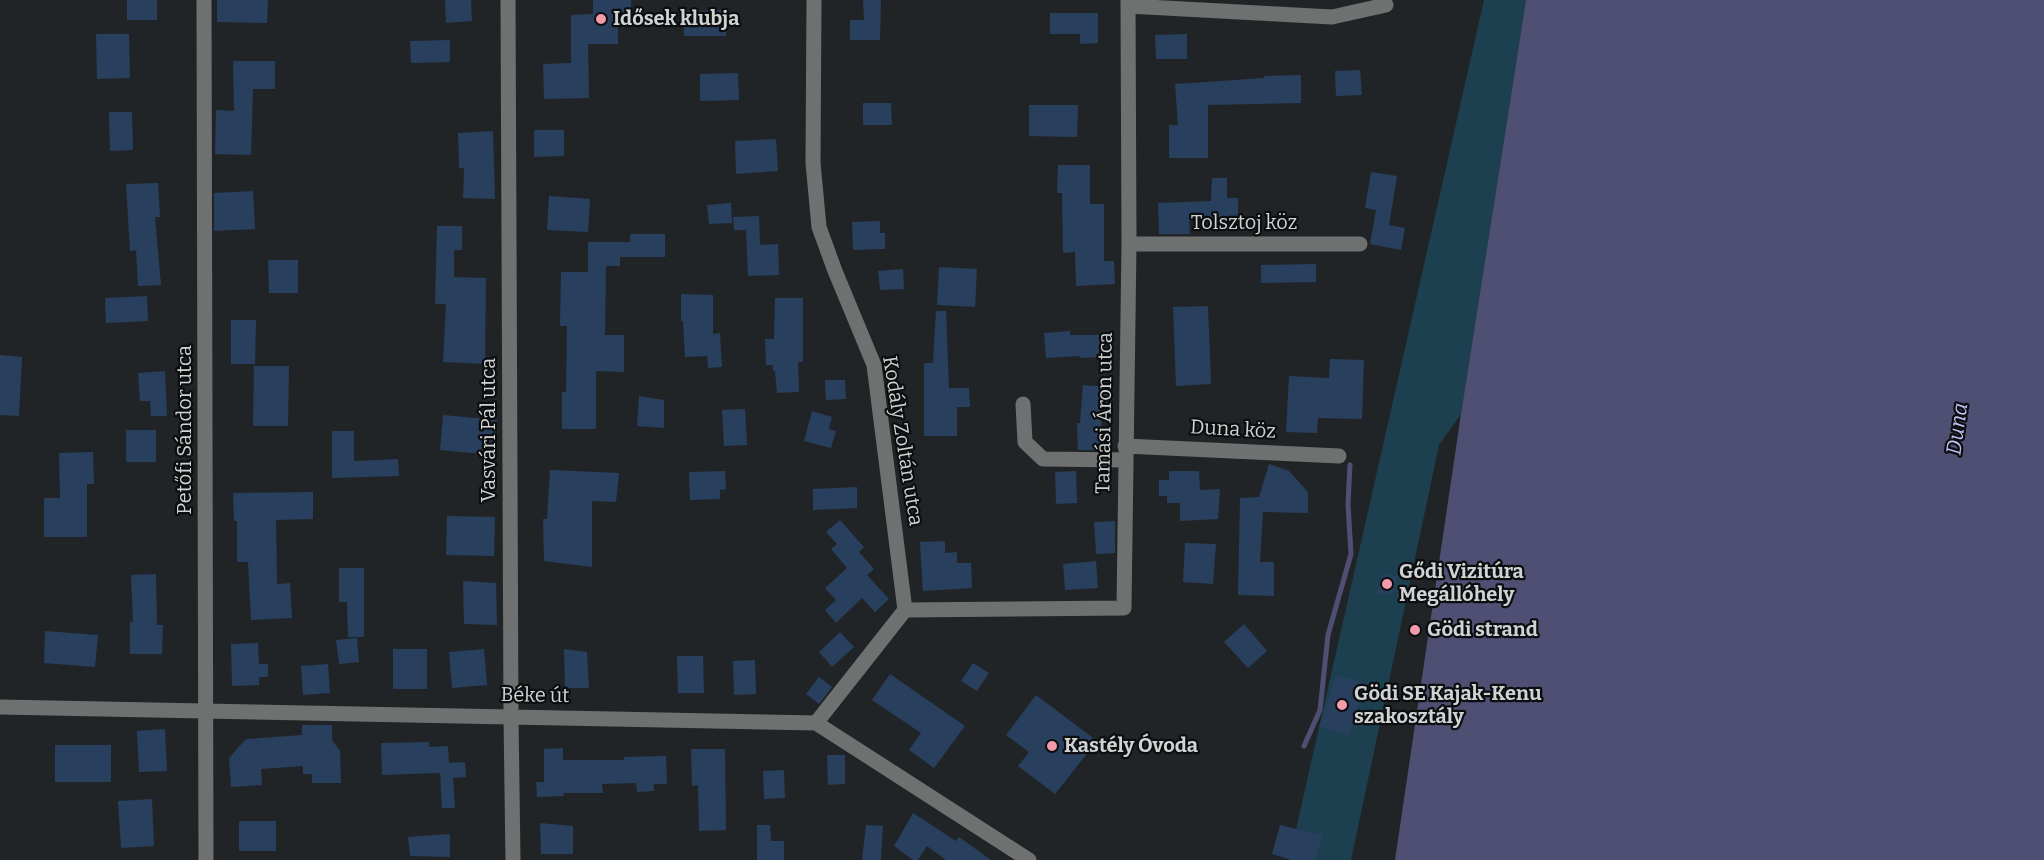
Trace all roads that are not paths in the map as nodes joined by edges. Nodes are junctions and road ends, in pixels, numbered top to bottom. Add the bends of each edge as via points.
1 (204, 0) edge
2 (508, 0) edge
3 (814, 0) edge
4 (1128, 3) edge
5 (1386, 5) dead end
6 (1128, 244) junction
7 (1360, 244) dead end
8 (1023, 404) dead end
9 (1125, 453) junction
10 (1340, 456) dead end
11 (905, 610) junction
12 (0, 707) edge
13 (207, 711) junction
14 (511, 717) junction
15 (816, 723) junction
16 (206, 860) edge
17 (513, 860) edge
18 (1029, 860) edge

1 - 13 street, Petőfi Sándor utca
2 - 14 street, Vasvári Pál utca
3 - 11 street, Kodály Zoltán utca via 813,163 819,227 874,365
4 - 5 street via 1332,17
4 - 6 street, Tamási Áron utca
6 - 7 street, Tolsztoj köz
6 - 9 street, Tamási Áron utca
8 - 9 street, Duna köz via 1025,442 1043,459
9 - 10 street, Duna köz
9 - 11 street, Tamási Áron utca via 1124,608
11 - 15 street
12 - 13 street, Béke út
13 - 14 street, Béke út
13 - 16 street, Petőfi Sándor utca
14 - 15 street, Béke út
14 - 17 street, Vasvári Pál utca
15 - 18 street

